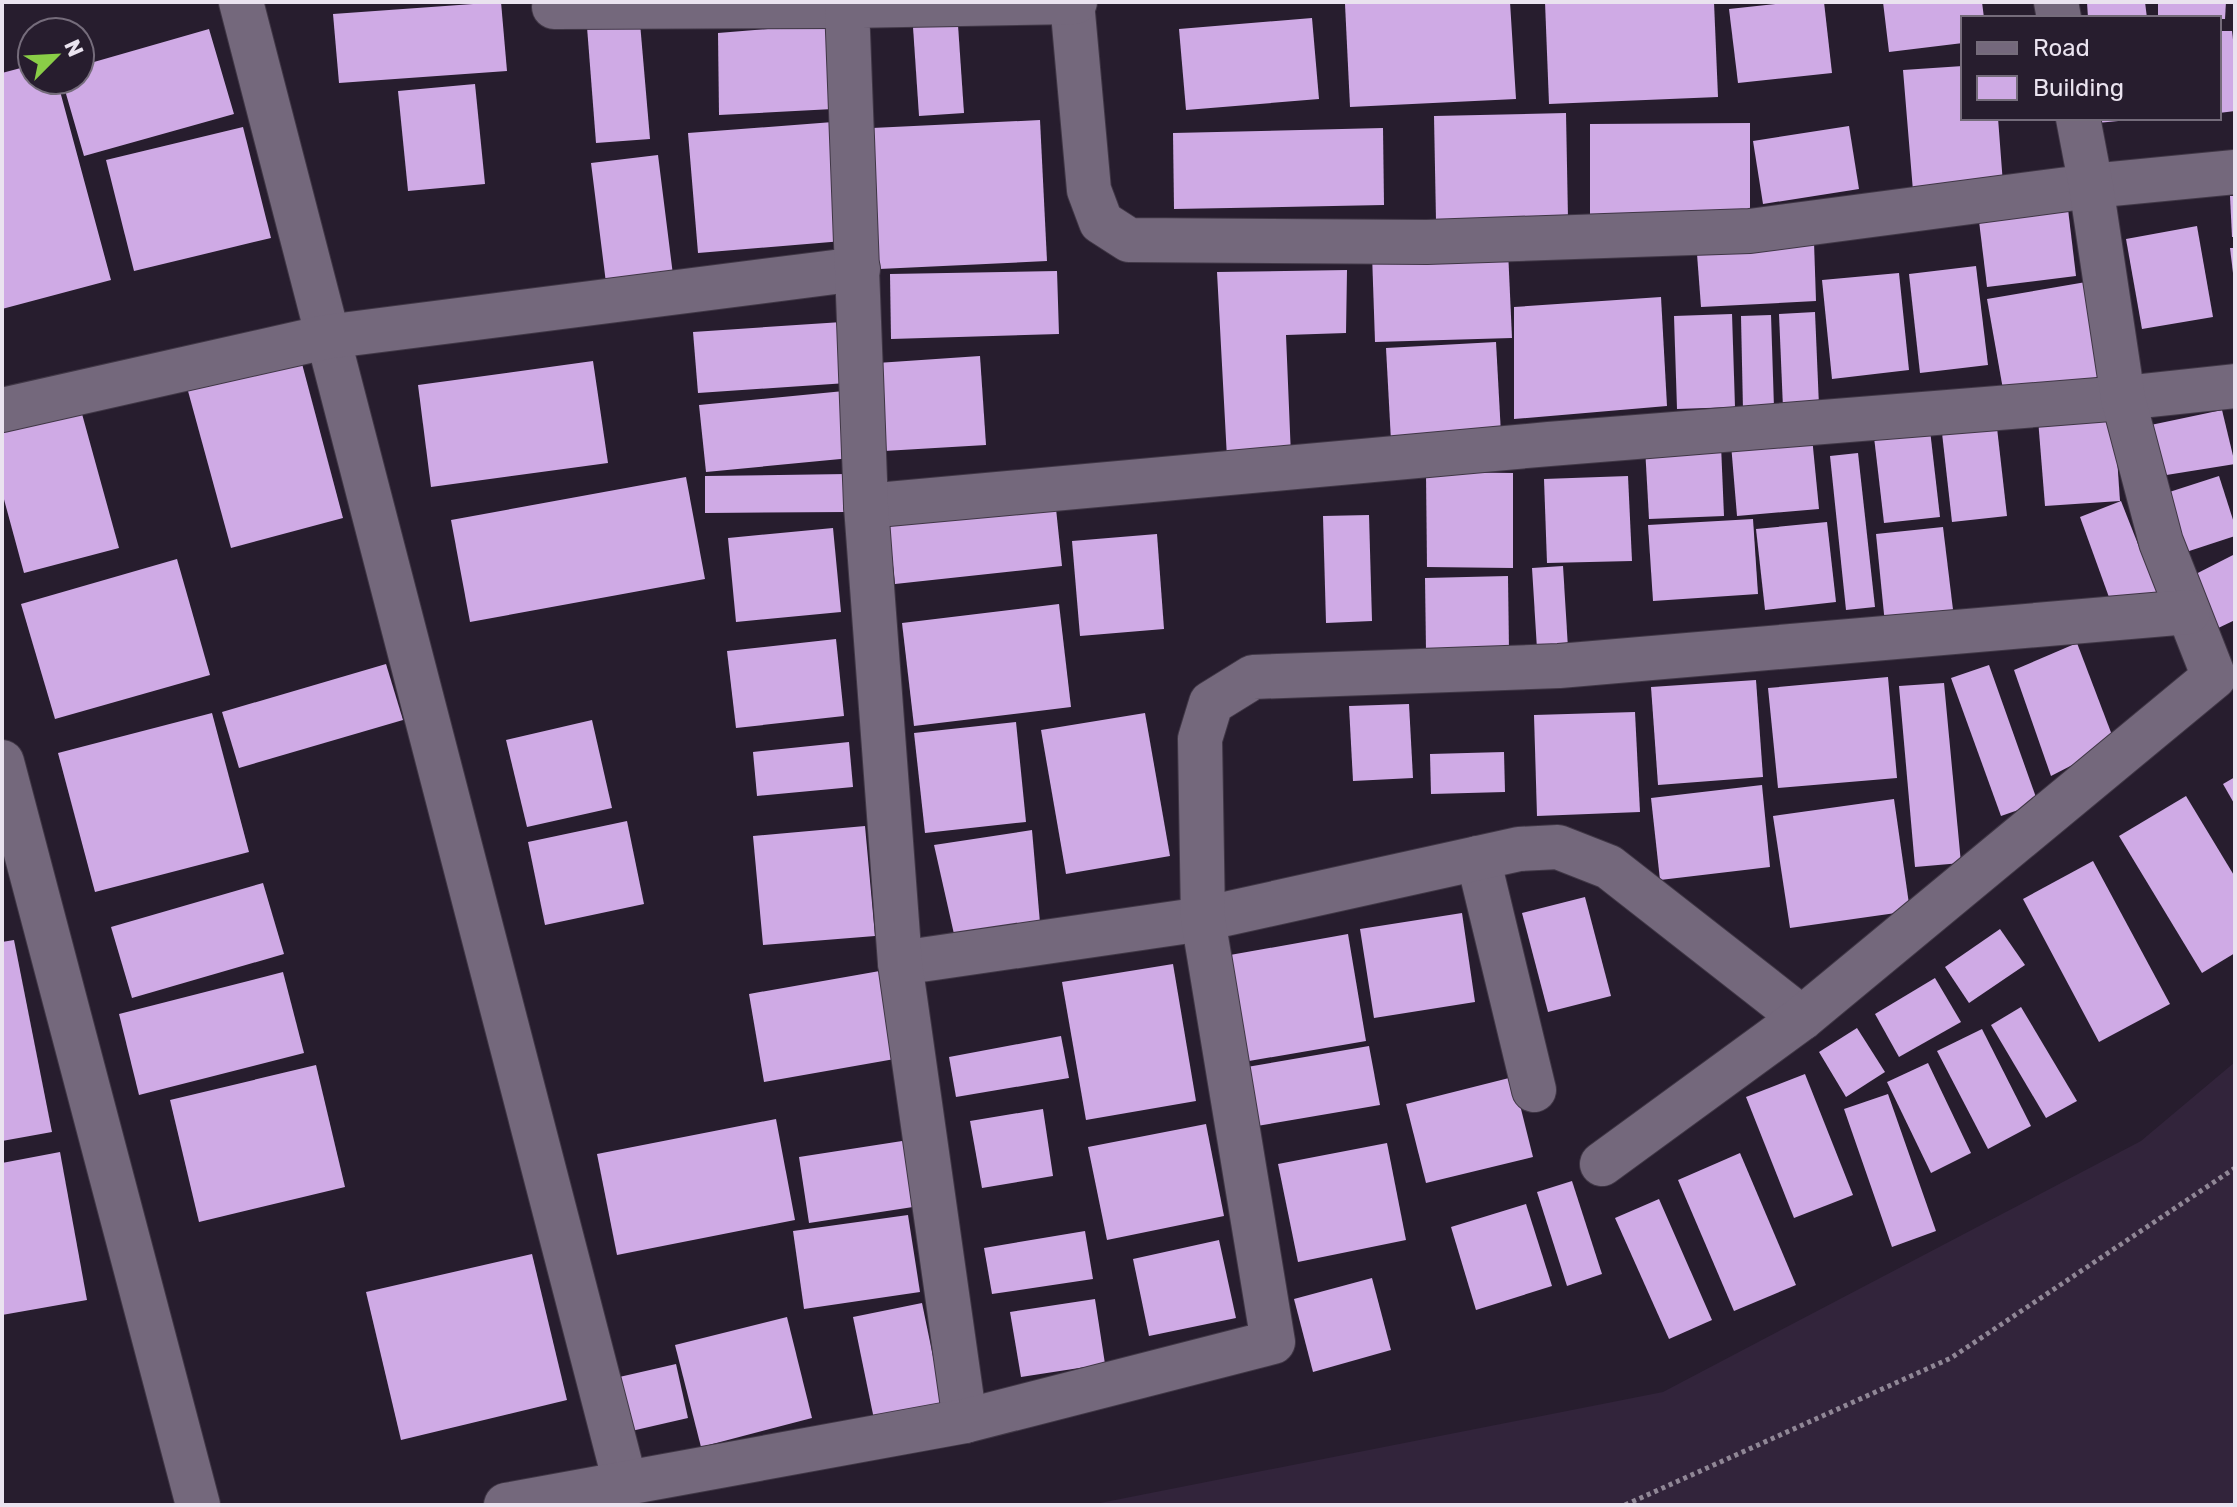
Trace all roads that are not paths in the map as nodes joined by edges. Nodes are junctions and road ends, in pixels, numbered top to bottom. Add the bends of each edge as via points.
1 (241, 2) edge
2 (1074, 2) edge
3 (847, 6) junction
4 (554, 7) dead end
5 (2078, 120) edge
6 (2235, 172) edge
7 (2091, 186) junction
8 (858, 269) junction
9 (326, 337) junction
10 (2235, 386) edge
11 (2123, 398) junction
12 (2, 410) edge
13 (866, 506) junction
14 (2188, 612) junction
15 (2224, 669) edge
16 (2, 762) edge
17 (13, 849) edge
18 (1478, 858) junction
19 (1203, 919) junction
20 (900, 963) junction
21 (1802, 1018) junction
22 (1534, 1090) dead end
23 (1602, 1164) dead end
24 (965, 1421) junction
25 (625, 1482) junction
26 (198, 1505) edge
27 (506, 1505) edge

1 - 9 street
2 - 3 street
2 - 7 street via 1089,190 1101,222 1129,240 1427,242 1750,231
3 - 4 street
3 - 8 street
5 - 7 street
6 - 7 street
7 - 11 street
8 - 9 street
8 - 13 street
9 - 12 street
9 - 25 street
10 - 11 street
11 - 13 street
11 - 14 street via 2161,542
13 - 20 street
14 - 15 street
14 - 19 street via 1559,666 1253,677 1211,703 1200,739
15 - 21 street
16 - 17 street
17 - 26 street
18 - 19 street
18 - 21 street via 1558,847 1609,867
18 - 22 street
19 - 20 street
19 - 24 street via 1273,1342
20 - 24 street
21 - 23 street
24 - 25 street
25 - 27 street

